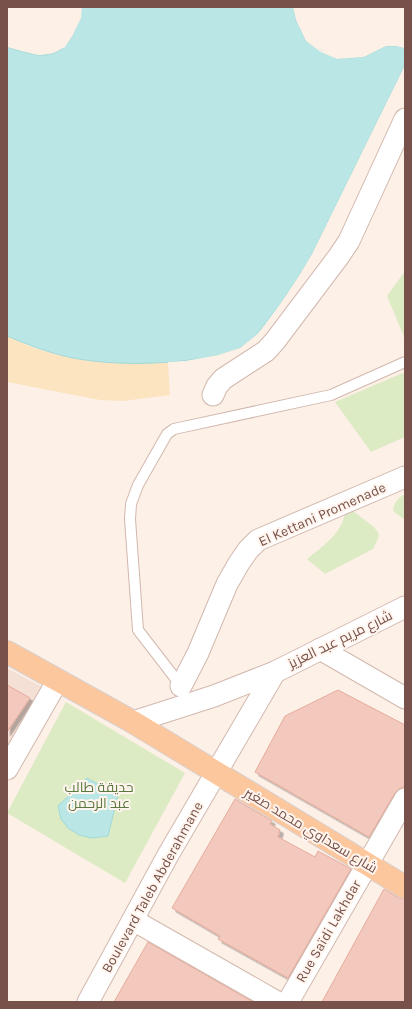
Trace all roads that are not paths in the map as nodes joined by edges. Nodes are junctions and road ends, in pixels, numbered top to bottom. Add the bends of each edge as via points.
1 (405, 119) edge
2 (405, 362) edge
3 (213, 395) dead end
4 (405, 476) edge
5 (405, 608) edge
6 (320, 649) junction
7 (7, 652) edge
8 (275, 672) junction
9 (58, 680) junction
10 (181, 686) junction
11 (405, 698) edge
12 (194, 703) junction
13 (133, 722) junction
14 (8, 766) edge
15 (216, 773) junction
16 (405, 798) edge
17 (367, 864) junction
18 (405, 887) edge
19 (133, 920) junction
20 (88, 1002) edge
21 (277, 1002) edge
22 (288, 1002) edge

1 - 3 street via 349,241 339,256 266,351 223,379
2 - 10 lane via 331,395 174,429 167,434 138,485 131,504 130,519 138,630
4 - 10 street, El Kettani Promenade via 258,540 238,563
5 - 6 street, شارع مريم عبد العزيز
6 - 8 street, شارع مريم عبد العزيز
6 - 11 street
7 - 9 main road, شارع سعداوي محمد صغير
8 - 12 street, شارع مريم عبد العزيز
8 - 15 street, Boulevard Taleb Abderahmane
9 - 13 main road, شارع سعداوي محمد صغير
9 - 14 street
10 - 12 lane
12 - 13 street, شارع مريم عبد العزيز
13 - 15 main road, شارع سعداوي محمد صغير
15 - 17 main road, شارع سعداوي محمد صغير
15 - 19 street, Boulevard Taleb Abderahmane
16 - 17 street, Rue Saïdi Lakhdar
17 - 18 main road, شارع سعداوي محمد صغير
17 - 22 street, Rue Saïdi Lakhdar
19 - 20 street, Boulevard Taleb Abderahmane
19 - 21 street

